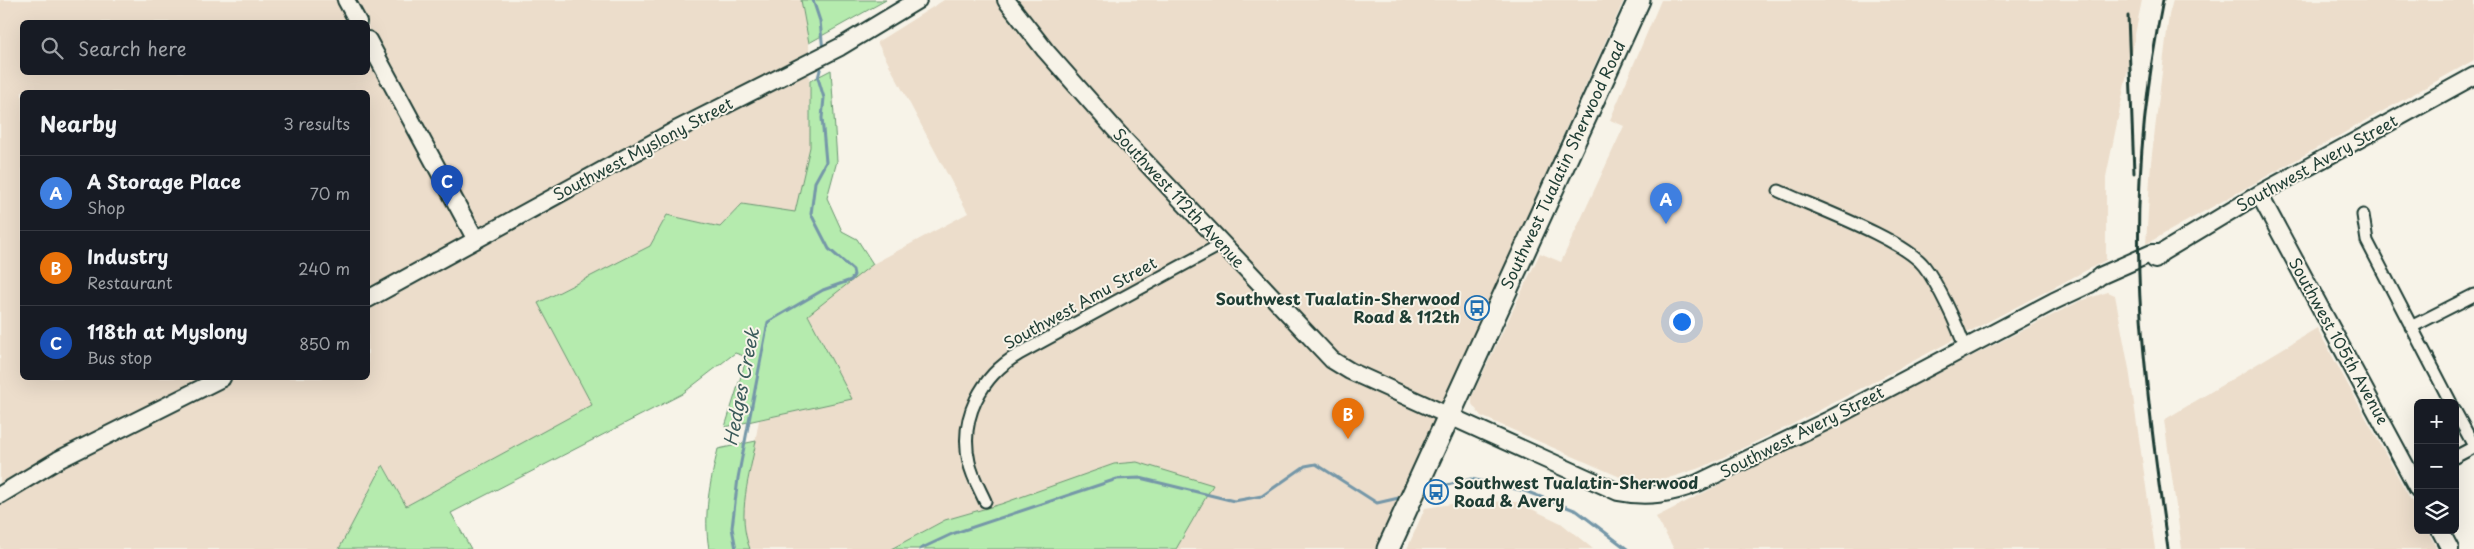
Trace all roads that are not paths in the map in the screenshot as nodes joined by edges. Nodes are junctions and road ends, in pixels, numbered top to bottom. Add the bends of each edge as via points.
1 (346, 0) edge
2 (918, 0) edge
3 (1006, 0) edge
4 (1639, 0) edge
5 (357, 20) edge
6 (370, 44) edge
7 (2474, 76) edge
8 (1779, 191) dead end
9 (2259, 194) junction
10 (2363, 215) dead end
11 (476, 240) junction
12 (1222, 244) junction
13 (2474, 295) edge
14 (370, 298) edge
15 (2411, 327) junction
16 (1965, 348) junction
17 (218, 380) edge
18 (2449, 399) edge
19 (1449, 416) junction
20 (2459, 419) edge
21 (2474, 447) edge
22 (2459, 455) edge
23 (2414, 478) edge
24 (0, 495) edge
25 (985, 501) dead end
26 (2442, 534) edge
27 (1388, 549) edge
28 (2450, 549) edge

1 - 5 street
2 - 11 street, Southwest Myslony Street via 840,47 676,130
3 - 12 street, Southwest 112th Avenue via 1052,57
4 - 19 highway, Southwest Tualatin Sherwood Road
6 - 11 street
7 - 9 street, Southwest Avery Street
8 - 16 street via 1891,241 1917,258 1960,332
9 - 16 street, Southwest Avery Street via 2155,260 2101,283 2090,284
9 - 23 street, Southwest 105th Avenue
10 - 15 street via 2366,242
11 - 14 street, Southwest Myslony Street
12 - 19 street, Southwest 112th Avenue via 1332,360
12 - 25 street, Southwest Amu Street via 1008,360 988,380 971,410 966,445
13 - 15 street
15 - 18 street
16 - 19 street, Southwest Avery Street via 1827,421 1705,480 1682,490 1654,495 1606,488
17 - 24 street via 58,460
19 - 27 highway, Southwest Tualatin Sherwood Road
20 - 21 street
21 - 22 street
26 - 28 street

